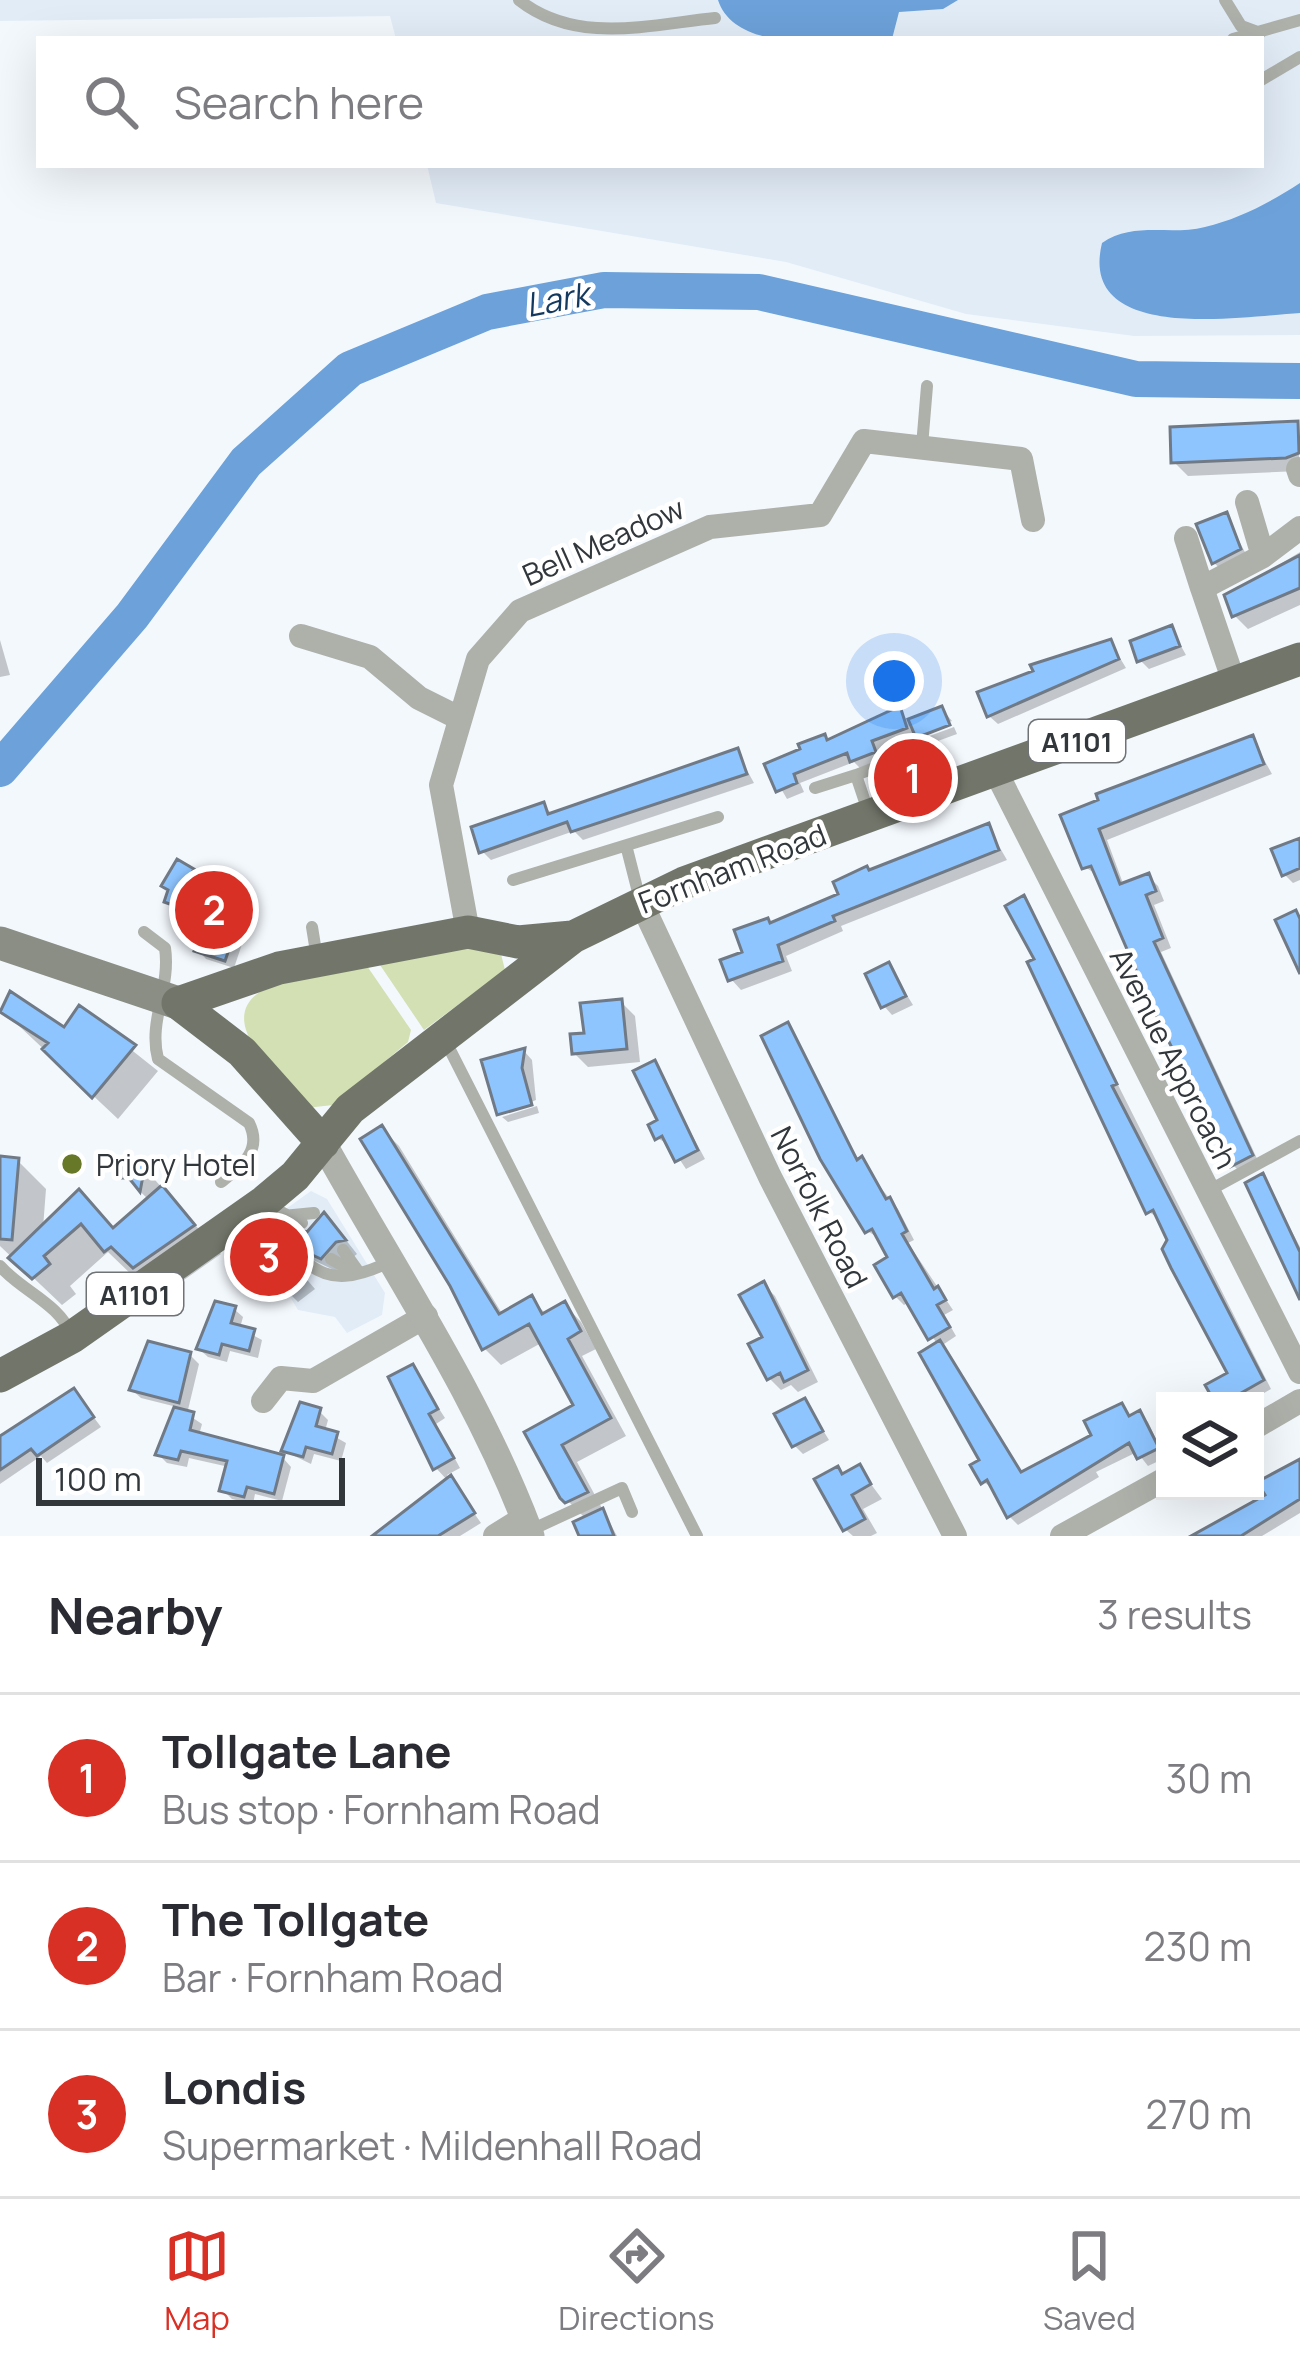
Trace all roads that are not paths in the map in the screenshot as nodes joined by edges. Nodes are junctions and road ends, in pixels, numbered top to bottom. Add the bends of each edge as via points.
1 (519, 0) edge
2 (1225, 0) edge
3 (716, 18) dead end
4 (1300, 20) edge
5 (1261, 34) junction
6 (1250, 36) edge
7 (1300, 57) edge
8 (1264, 78) edge
9 (927, 386) dead end
10 (922, 446) junction
11 (1247, 502) dead end
12 (1033, 520) dead end
13 (1300, 528) edge
14 (1186, 538) dead end
15 (1263, 556) junction
16 (1202, 588) junction
17 (312, 648) dead end
18 (1300, 659) edge
19 (1235, 685) junction
20 (459, 718) junction
21 (903, 757) dead end
22 (995, 770) junction
23 (856, 775) junction
24 (815, 788) dead end
25 (870, 815) junction
26 (718, 817) dead end
27 (627, 849) junction
28 (513, 880) dead end
29 (640, 900) junction
30 (144, 932) dead end
31 (454, 936) junction
32 (573, 937) junction
33 (0, 943) edge
34 (522, 975) junction
35 (250, 978) junction
36 (169, 1000) junction
37 (442, 1034) junction
38 (242, 1052) junction
39 (1300, 1141) edge
40 (323, 1143) junction
41 (221, 1182) dead end
42 (1208, 1191) junction
43 (314, 1213) dead end
44 (276, 1216) junction
45 (302, 1223) dead end
46 (344, 1250) dead end
47 (301, 1257) dead end
48 (331, 1259) dead end
49 (393, 1261) junction
50 (0, 1265) edge
51 (362, 1276) junction
52 (426, 1316) junction
53 (72, 1337) junction
54 (1300, 1372) edge
55 (0, 1376) edge
56 (263, 1400) dead end
57 (1300, 1401) edge
58 (1264, 1422) edge
59 (1156, 1484) edge
60 (632, 1512) dead end
61 (528, 1528) edge
62 (494, 1536) edge
63 (697, 1536) edge
64 (955, 1536) edge
65 (1062, 1536) edge

1 - 3 lane via 547,20 590,28
2 - 5 lane via 1241,26
4 - 5 lane
5 - 6 lane
7 - 8 lane
9 - 10 lane
10 - 12 street, Bell Meadow via 1021,459
10 - 20 street, Bell Meadow via 864,441 820,515 710,527 520,611 478,659
11 - 15 street
13 - 15 street
14 - 16 street
15 - 16 street
16 - 19 street
17 - 20 street via 370,657 419,698
18 - 19 main road, Fornham Road / A1101
19 - 22 main road, Fornham Road / A1101
20 - 31 street, Bell Meadow via 440,784
21 - 23 lane
22 - 25 main road, Fornham Road / A1101
22 - 42 street, Avenue Approach
23 - 24 lane
23 - 25 lane
25 - 29 main road, Fornham Road / A1101
26 - 27 lane
27 - 28 lane
27 - 29 lane
29 - 32 main road, Fornham Road / A1101
29 - 64 street, Norfolk Road via 770,1177
30 - 36 lane via 165,948
31 - 32 main road, Fornham Road / A1101
31 - 34 main road
31 - 35 main road, Fornham Road / A1101 via 314,943
32 - 34 main road, Fornham Road / A1101
33 - 36 main road
34 - 37 main road, Fornham Road / A1101
35 - 36 main road, Fornham Road / A1101
35 - 38 main road via 233,1007
36 - 38 main road
36 - 41 lane via 153,1028 158,1060 254,1133 244,1164
37 - 40 main road, Fornham Road / A1101 via 350,1109
37 - 63 lane
38 - 40 main road
39 - 42 lane
40 - 44 main road, A1101
40 - 49 street
42 - 54 street, Avenue Approach
43 - 44 lane
44 - 45 lane
44 - 53 main road, A1101
46 - 51 lane
47 - 51 lane via 325,1275
48 - 51 lane
49 - 51 lane
49 - 52 street
50 - 53 lane via 63,1314
52 - 56 street via 313,1381 281,1378
52 - 61 street
53 - 55 main road, A1101
57 - 58 street
59 - 65 street
60 - 61 lane via 622,1488
61 - 62 street

